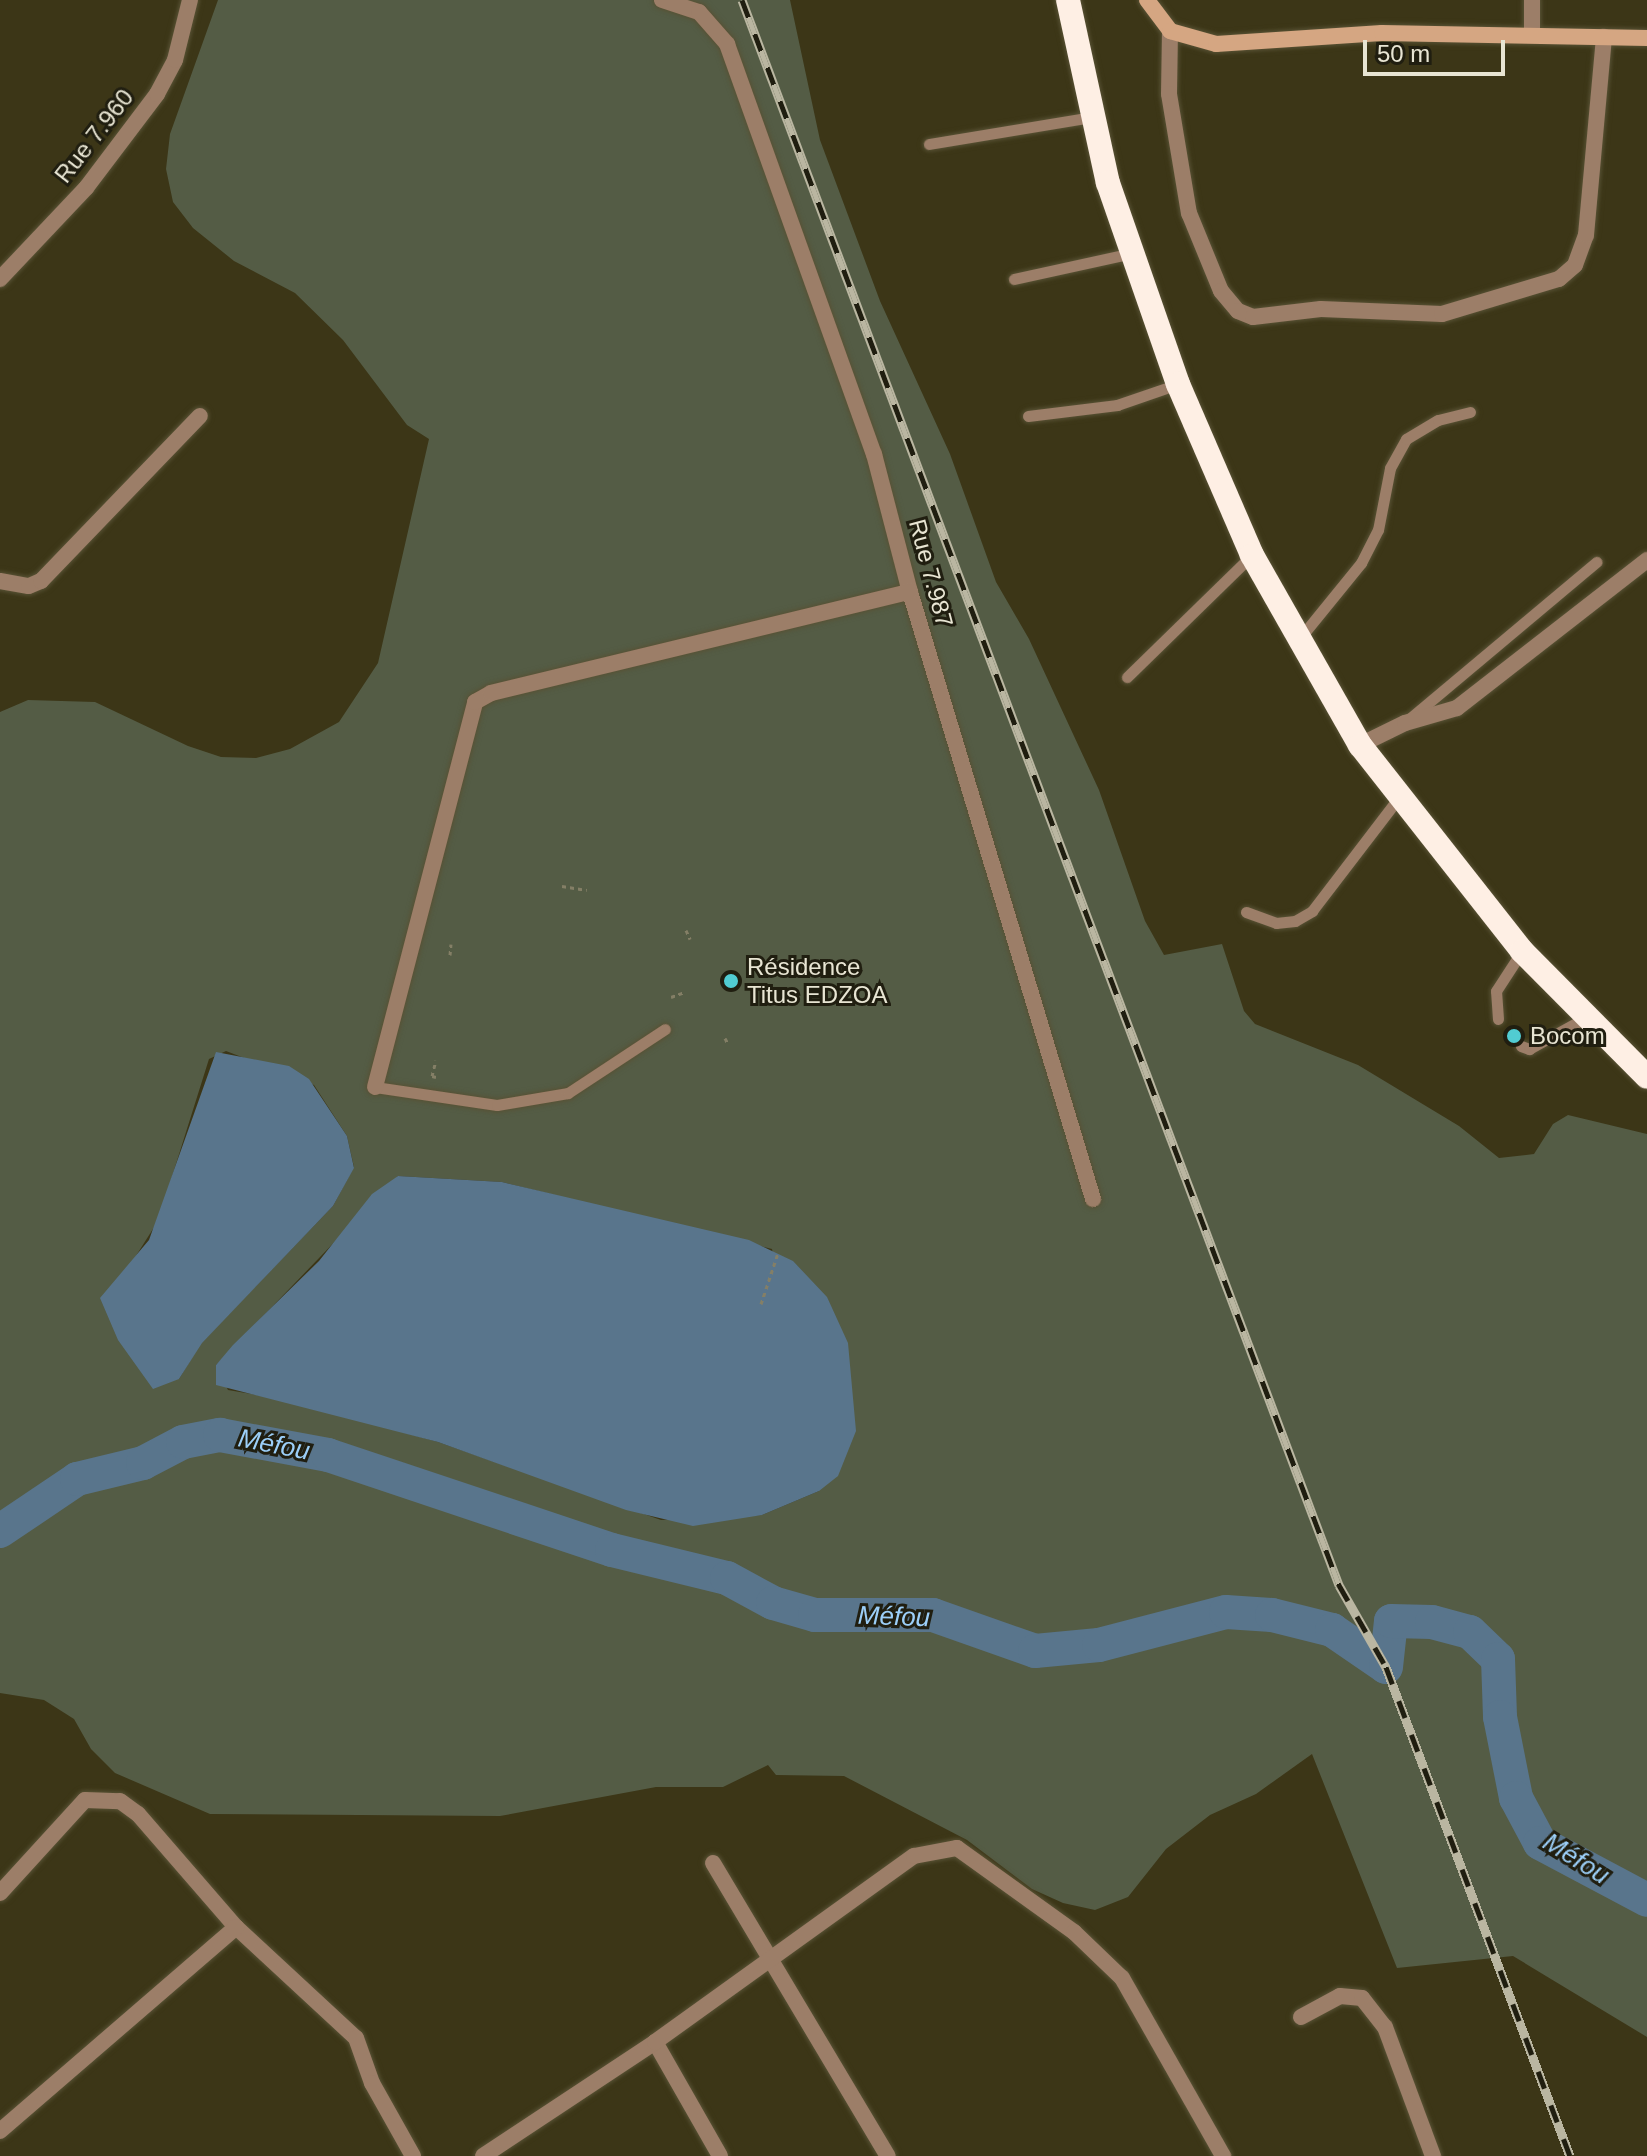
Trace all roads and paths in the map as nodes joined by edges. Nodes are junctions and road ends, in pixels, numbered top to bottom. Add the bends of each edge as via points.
1 (190, 0) edge
2 (662, 0) edge
3 (1068, 0) edge
4 (1147, 0) edge
5 (1532, 0) edge
6 (1170, 31) junction
7 (1532, 34) junction
8 (1604, 37) junction
9 (1647, 38) edge
10 (1092, 117) junction
11 (929, 144) dead end
12 (1132, 253) junction
13 (0, 279) edge
14 (1014, 279) dead end
15 (1178, 384) junction
16 (1470, 412) dead end
17 (200, 416) dead end
18 (1028, 416) dead end
19 (1252, 555) junction
20 (1647, 560) edge
21 (1596, 562) dead end
22 (0, 581) edge
23 (910, 592) junction
24 (1300, 638) junction
25 (1127, 677) dead end
26 (1405, 723) junction
27 (1360, 745) junction
28 (1400, 796) junction
29 (562, 886) dead end
30 (587, 890) dead end
31 (1246, 912) dead end
32 (686, 930) dead end
33 (690, 939) dead end
34 (451, 944) dead end
35 (1522, 951) junction
36 (450, 955) dead end
37 (685, 992) dead end
38 (671, 997) dead end
39 (1585, 1018) junction
40 (1498, 1019) dead end
41 (665, 1029) dead end
42 (725, 1038) dead end
43 (728, 1044) dead end
44 (1521, 1046) dead end
45 (436, 1060) dead end
46 (436, 1077) dead end
47 (1647, 1077) edge
48 (375, 1087) joint
49 (1093, 1199) dead end
50 (778, 1253) dead end
51 (761, 1304) dead end
52 (713, 1863) dead end
53 (0, 1893) edge
54 (236, 1927) junction
55 (773, 1957) junction
56 (1301, 2017) dead end
57 (655, 2042) junction
58 (0, 2131) edge
59 (413, 2156) edge
60 (483, 2156) edge
61 (720, 2156) edge
62 (888, 2156) edge
63 (1223, 2156) edge
64 (1433, 2156) edge

1 - 13 street, Rue 7.960 via 175,60 157,94 86,188
2 - 23 street, Rue 7.987 via 699,12 727,44 874,454
3 - 10 highway
4 - 6 street
5 - 7 street
6 - 7 street via 1216,44 1382,33
6 - 8 street via 1169,94 1189,213 1221,291 1238,311 1253,317 1321,309 1442,314 1559,279 1575,265 1586,235
7 - 8 street
8 - 9 street
10 - 11 lane
10 - 12 highway
12 - 14 lane
12 - 15 highway
15 - 18 lane via 1117,405
15 - 19 highway
16 - 24 lane via 1438,420 1406,439 1390,468 1378,530 1361,563
17 - 22 street via 41,581 29,586
19 - 24 highway
19 - 25 lane
20 - 26 street via 1457,708
21 - 26 lane
23 - 48 street via 491,693 475,702
23 - 49 street, Rue 7.987
24 - 27 highway
26 - 27 street
27 - 28 highway
28 - 31 lane via 1312,911 1295,921 1276,923
28 - 35 highway
29 - 30 path
32 - 33 path
34 - 36 path
35 - 39 highway
35 - 40 lane via 1496,991
37 - 38 path
39 - 44 lane via 1529,1049
39 - 47 highway
41 - 48 lane via 568,1093 497,1105
42 - 43 path
45 - 46 path
50 - 51 path
52 - 55 street
53 - 54 street via 85,1800 120,1801 138,1814
54 - 58 street
54 - 59 street via 356,2038 372,2083
55 - 57 street
55 - 62 street
55 - 63 street via 914,1856 957,1848 1074,1932 1122,1978
56 - 64 street via 1340,1996 1362,1998 1385,2027
57 - 60 street
57 - 61 street

